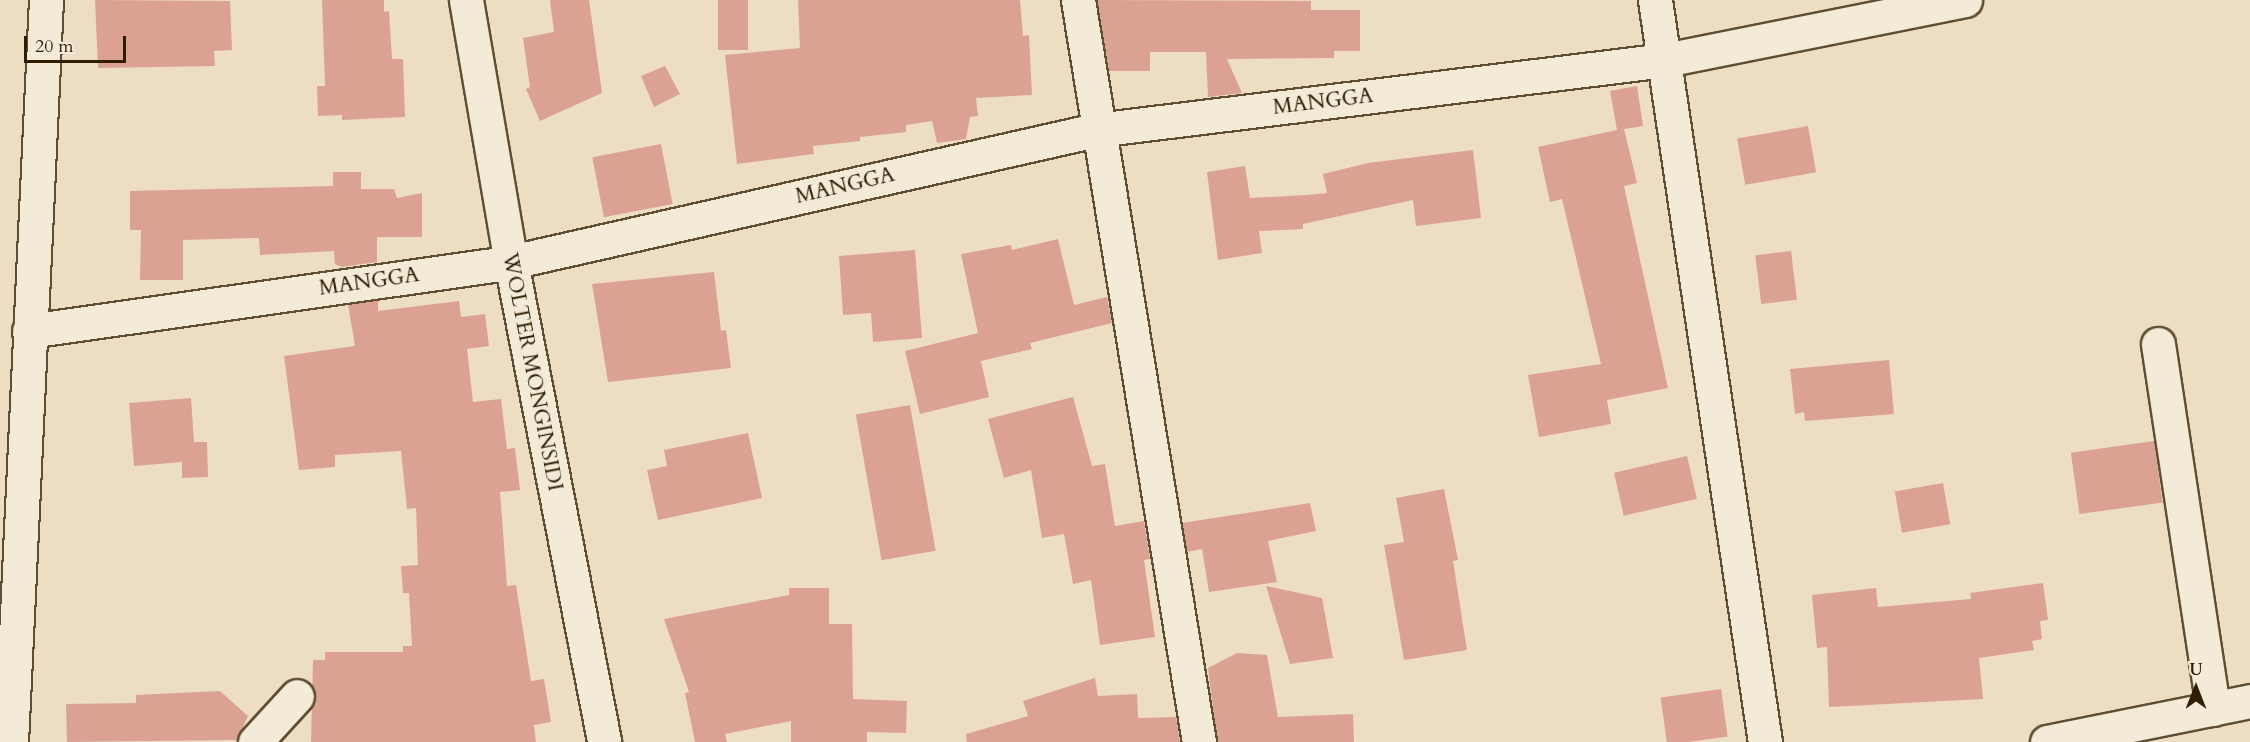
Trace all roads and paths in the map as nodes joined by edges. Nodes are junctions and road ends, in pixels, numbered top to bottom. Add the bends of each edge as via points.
1 (46, 0) edge
2 (466, 0) edge
3 (1078, 0) edge
4 (1655, 0) edge
5 (1965, 0) edge
6 (1665, 60) junction
7 (1096, 130) junction
8 (511, 262) junction
9 (29, 331) junction
10 (2158, 344) dead end
11 (297, 696) dead end
12 (2250, 701) edge
13 (2213, 709) junction
14 (11, 742) edge
15 (255, 742) edge
16 (604, 742) edge
17 (1199, 742) edge
18 (1765, 742) edge
19 (2047, 742) edge

1 - 9 street
2 - 8 street, WOLTER MONGINSIDI
3 - 7 street
4 - 6 street
5 - 6 street, MANGGA
6 - 7 street, MANGGA
6 - 18 street
7 - 8 street, MANGGA
7 - 17 street
8 - 9 street, MANGGA
8 - 16 street, WOLTER MONGINSIDI
9 - 14 street
10 - 13 street
11 - 15 street
12 - 13 street
13 - 19 street

